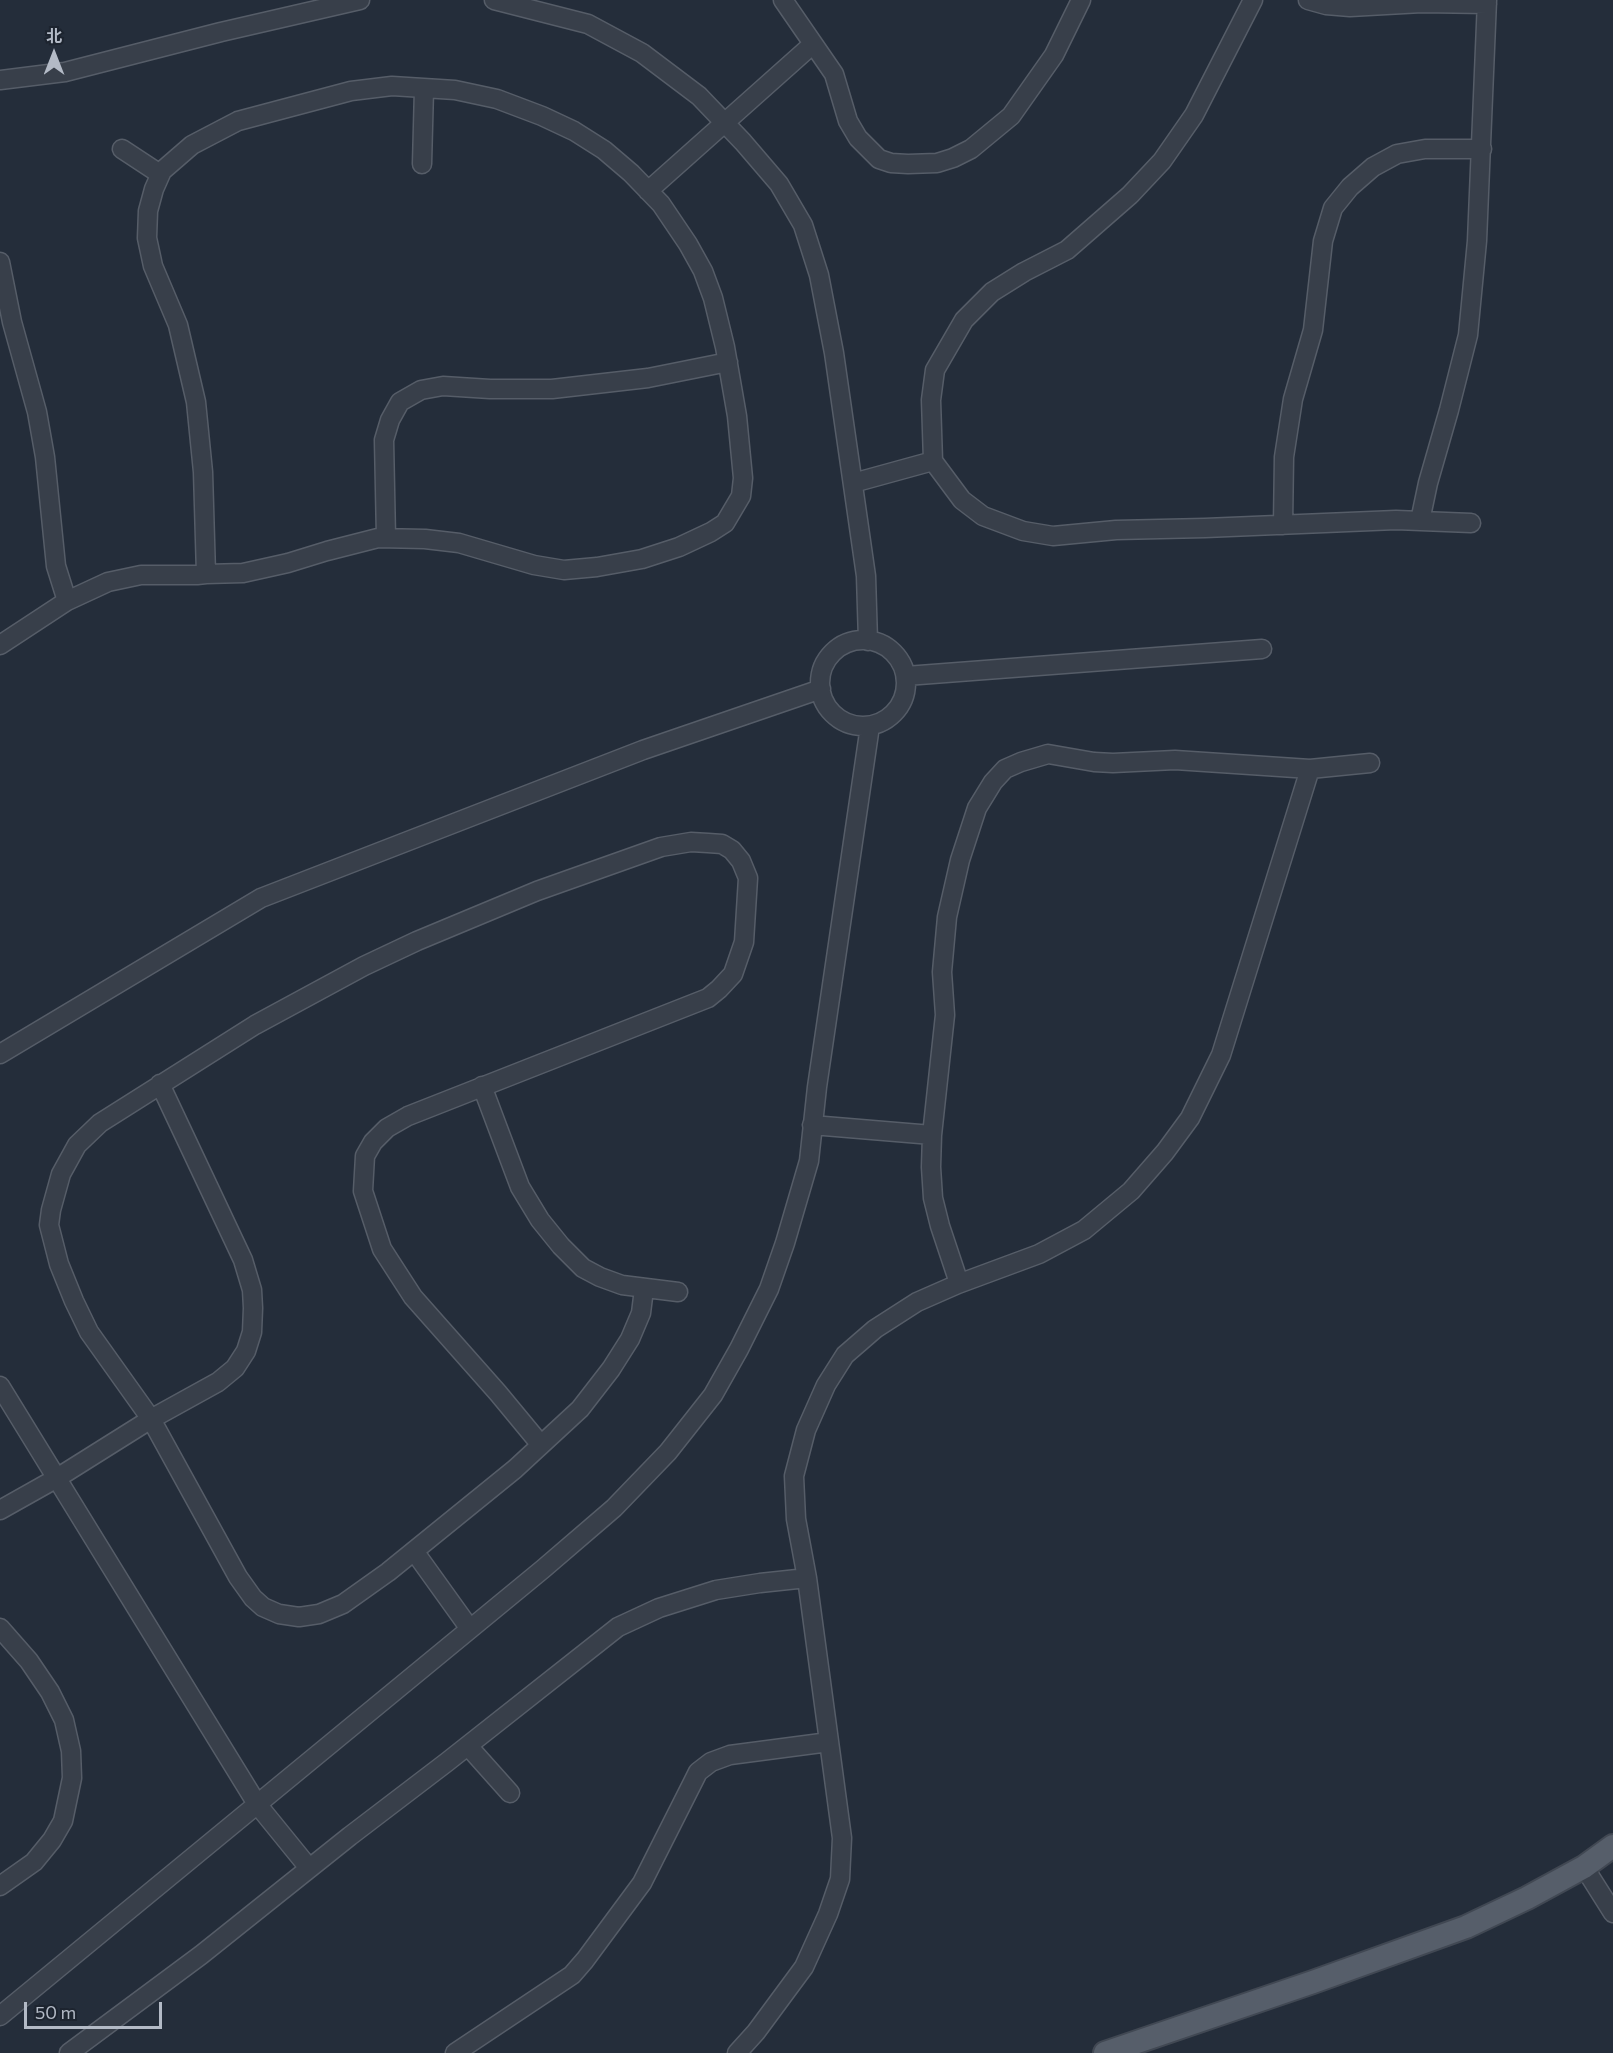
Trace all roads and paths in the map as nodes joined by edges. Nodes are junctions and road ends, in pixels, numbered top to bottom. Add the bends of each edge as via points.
1 (360, 0) edge
2 (494, 0) edge
3 (783, 0) edge
4 (1081, 0) edge
5 (1253, 0) edge
6 (1308, 0) edge
7 (1487, 2) edge
8 (813, 44) junction
9 (0, 80) edge
10 (424, 89) junction
11 (724, 122) junction
12 (1482, 148) junction
13 (122, 149) dead end
14 (422, 164) dead end
15 (160, 174) junction
16 (648, 191) junction
17 (0, 262) edge
18 (728, 362) junction
19 (933, 461) junction
20 (853, 483) junction
21 (1420, 521) junction
22 (1471, 523) dead end
23 (1283, 525) junction
24 (386, 538) junction
25 (207, 574) junction
26 (67, 601) junction
27 (868, 640) junction
28 (0, 645) edge
29 (1262, 649) dead end
30 (906, 676) junction
31 (821, 689) junction
32 (870, 726) junction
33 (1370, 763) dead end
34 (1310, 769) junction
35 (0, 1054) edge
36 (160, 1084) junction
37 (482, 1086) junction
38 (812, 1125) junction
39 (932, 1135) junction
40 (959, 1283) junction
41 (644, 1288) junction
42 (678, 1292) dead end
43 (0, 1386) edge
44 (151, 1419) junction
45 (541, 1446) junction
46 (57, 1478) junction
47 (0, 1510) edge
48 (414, 1551) junction
49 (807, 1578) junction
50 (0, 1628) edge
51 (470, 1629) junction
52 (829, 1742) junction
53 (468, 1746) junction
54 (510, 1793) dead end
55 (257, 1804) junction
56 (1613, 1846) edge
57 (1584, 1867) junction
58 (309, 1868) junction
59 (0, 1886) edge
60 (1613, 1913) edge
61 (1, 2014) edge
62 (69, 2053) edge
63 (455, 2053) edge
64 (737, 2053) edge
65 (1106, 2053) edge

1 - 9 street via 65,72
2 - 11 street via 588,24 642,53 699,96
3 - 8 street
4 - 8 street via 1054,55 1011,116 971,149 937,163 891,163 868,149 848,121 834,74
5 - 19 street via 1194,115 1162,161 1067,250 992,292 964,320 935,370 931,400
6 - 7 street via 1350,7
7 - 12 street
8 - 11 street
10 - 14 street
10 - 15 street via 392,86 351,91 238,122 192,144
10 - 16 street via 455,90 497,99 542,116 604,150
11 - 16 street
11 - 20 street via 779,184 803,225 819,275
12 - 21 street via 1468,335
12 - 23 street via 1425,149 1397,154 1373,167 1333,208 1323,241 1312,330 1293,399 1284,457
13 - 15 street
15 - 25 street via 148,212 147,238 153,266 178,325 196,402
16 - 18 street via 703,271
17 - 26 street via 37,412 56,566
18 - 24 street via 648,378 552,389 443,386 422,390 400,402 384,440
18 - 24 street via 743,478 741,496 733,512 711,532 642,559 564,570 459,543
19 - 20 street
19 - 23 street via 962,500 983,516 1023,531 1053,536
20 - 27 street via 866,576
21 - 22 street
21 - 23 street
24 - 25 street via 243,573
25 - 26 street via 141,575 108,582
26 - 28 street
27 - 30 street via 893,652
27 - 31 street via 841,646 830,656 822,669
29 - 30 street
30 - 32 street via 906,690 898,708 883,722
31 - 32 street via 830,711 841,720 855,726
31 - 35 street via 643,750 261,898
32 - 38 street
33 - 34 street
34 - 39 street via 1175,760 1094,762 1048,754 1005,769 977,808 947,917 942,972 945,1015
34 - 40 street via 1221,1054 1190,1118 1131,1191 1084,1230 1040,1254
36 - 37 street via 255,1025 364,966 537,891 661,847 691,842 722,844 732,850 748,878 744,942 733,974 719,989 708,998
36 - 44 street via 243,1260 254,1308 246,1351 234,1368 218,1382
36 - 44 street via 100,1123 77,1145 61,1174 49,1225 59,1264 89,1332
37 - 41 street via 520,1186 540,1220 583,1268 622,1285
37 - 45 street via 387,1128 365,1156 363,1191 382,1249 413,1296
38 - 39 street
38 - 51 street via 809,1161 769,1289 713,1395 668,1452 614,1508
39 - 40 street via 933,1198
40 - 49 street via 916,1302 875,1329 845,1356 826,1385 806,1430 794,1476 796,1519
41 - 42 street
41 - 45 street via 641,1313 611,1369 580,1409
43 - 46 street
44 - 46 street
44 - 48 street via 238,1577 263,1607 299,1617 319,1614 343,1604
45 - 48 street
46 - 47 street
46 - 55 street
48 - 51 street
49 - 52 street
49 - 53 street via 716,1590 659,1608 618,1627
50 - 59 street via 45,1684 64,1720 72,1778 63,1821 52,1840 34,1862
51 - 55 street
52 - 63 street via 730,1755 698,1772 642,1883 585,1960 572,1975
52 - 64 street via 842,1838 840,1879 804,1967
53 - 54 street
53 - 58 street
55 - 58 street
55 - 61 street
56 - 57 main road
57 - 60 street
57 - 65 main road via 1466,1927
58 - 62 street

